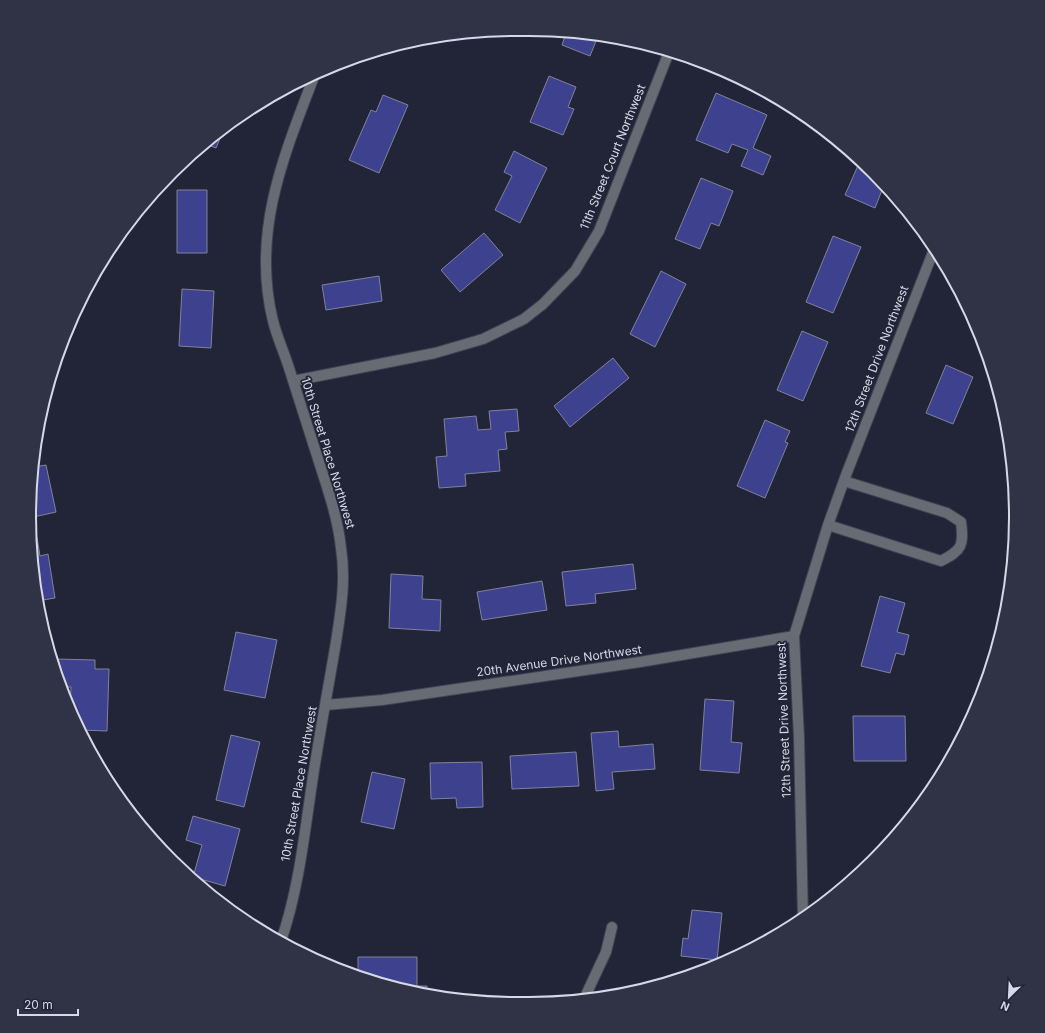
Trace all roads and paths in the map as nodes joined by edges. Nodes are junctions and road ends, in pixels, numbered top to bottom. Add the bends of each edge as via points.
1 (667, 57) edge
2 (312, 83) edge
3 (932, 256) edge
4 (293, 381) junction
5 (844, 481) junction
6 (828, 525) junction
7 (794, 636) junction
8 (326, 705) junction
9 (803, 911) edge
10 (612, 927) dead end
11 (282, 936) edge
12 (586, 993) edge

1 - 4 street, 11th Street Court Northwest via 599,231 575,271 543,304 524,318 483,339 435,353
2 - 4 street, 10th Street Place Northwest via 284,155 274,189 268,224 269,297 273,321
3 - 5 street, 12th Street Drive Northwest
4 - 8 street, 10th Street Place Northwest via 326,483 342,549 342,604
5 - 6 street, 12th Street Drive Northwest
5 - 6 street via 947,513 961,522 963,538 956,553 941,561
6 - 7 street, 12th Street Drive Northwest
7 - 8 street, 20th Avenue Drive Northwest via 640,662 382,700
7 - 9 street, 12th Street Drive Northwest
8 - 11 street, 10th Street Place Northwest via 295,885
10 - 12 street via 606,952

